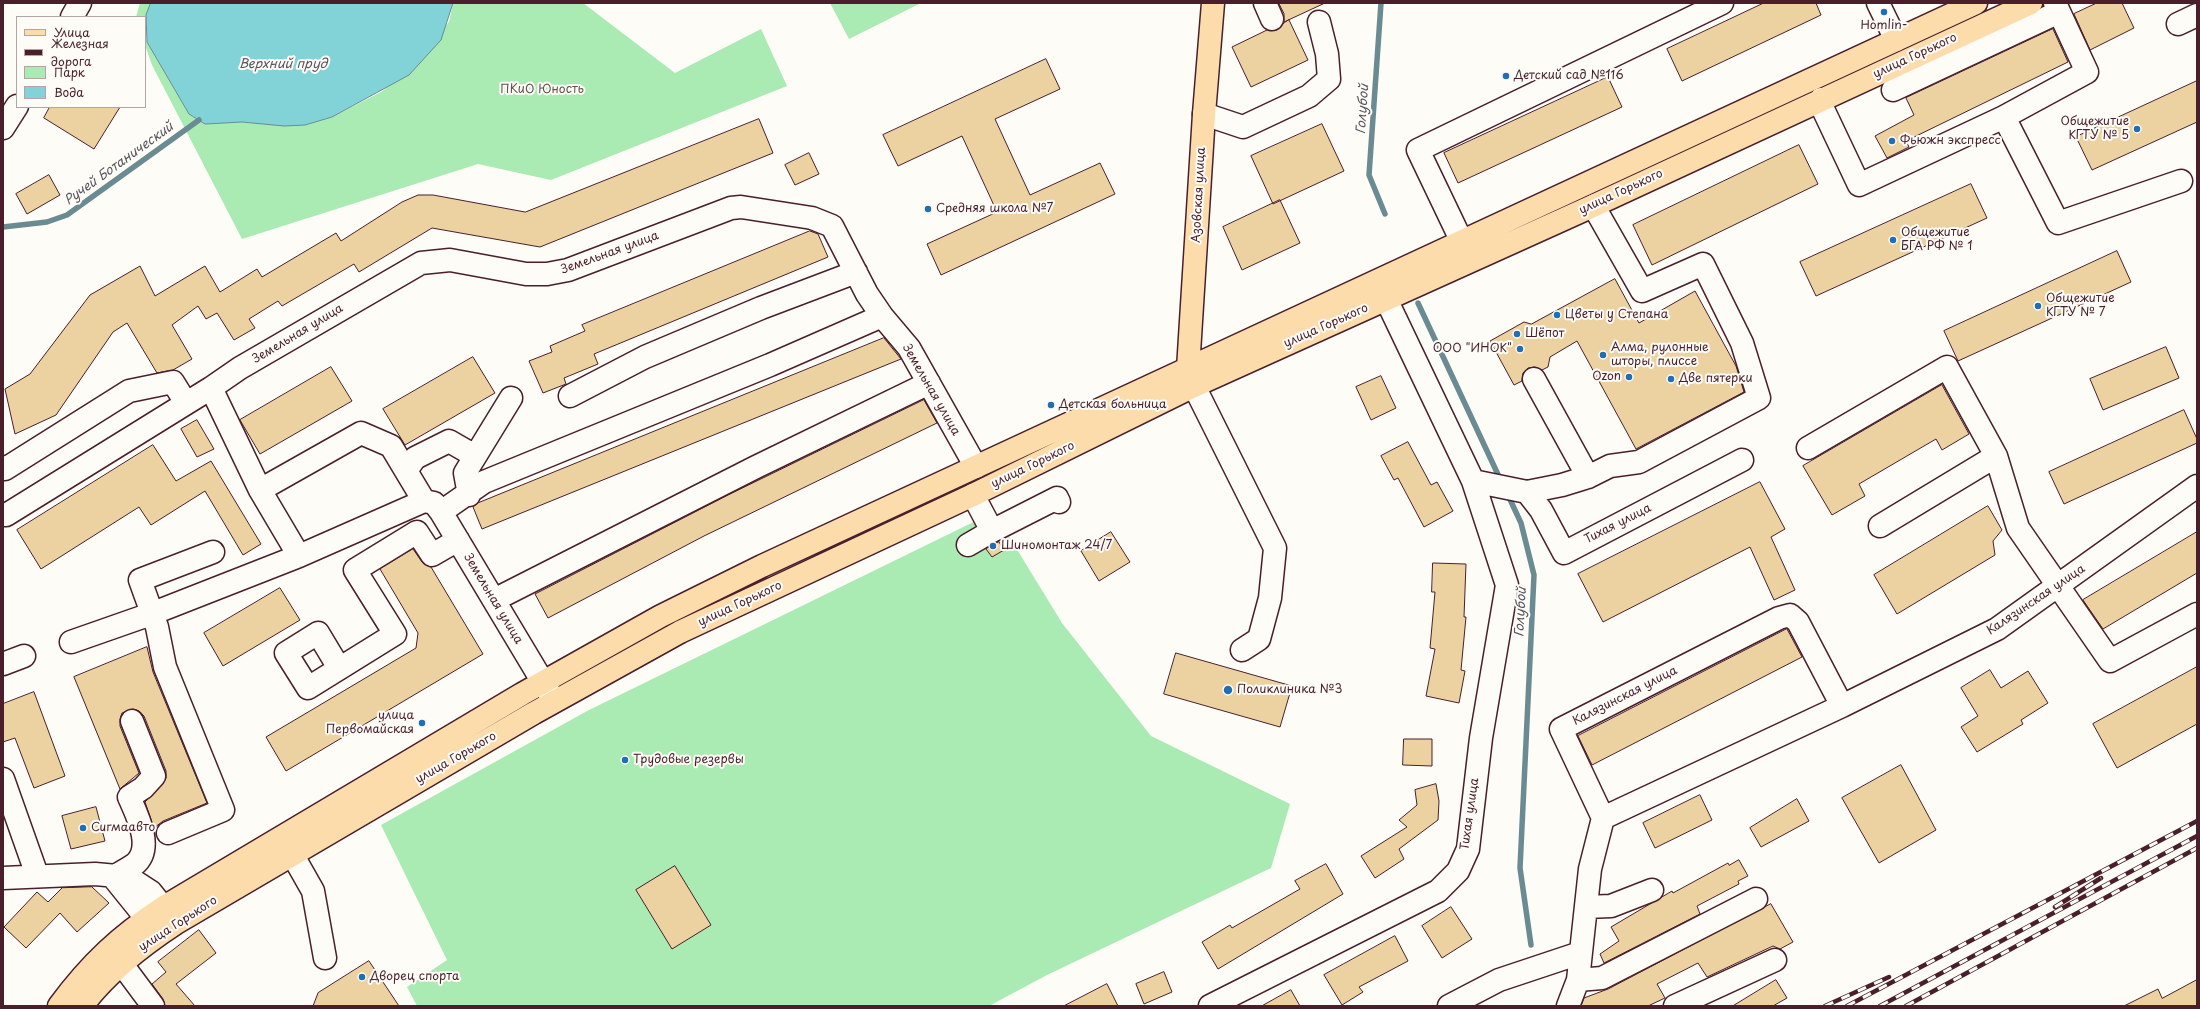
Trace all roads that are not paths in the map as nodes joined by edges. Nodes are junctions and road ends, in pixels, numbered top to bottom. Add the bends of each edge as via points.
1 (80, 3) edge
2 (1213, 3) edge
3 (1722, 3) edge
4 (1878, 3) edge
5 (1976, 3) edge
6 (2031, 3) edge
7 (2057, 7) edge
8 (2197, 15) edge
9 (73, 16) edge
10 (1319, 22) dead end
11 (2178, 24) dead end
12 (1896, 40) junction
13 (1893, 90) dead end
14 (1821, 99) junction
15 (16, 108) edge
16 (1204, 114) junction
17 (2004, 117) junction
18 (3, 128) edge
19 (2181, 181) dead end
20 (1595, 205) junction
21 (1462, 242) junction
22 (856, 272) junction
23 (1386, 299) junction
24 (882, 316) junction
25 (1191, 377) junction
26 (1534, 380) dead end
27 (929, 383) junction
28 (211, 388) junction
29 (570, 396) dead end
30 (511, 398) dead end
31 (186, 403) junction
32 (1808, 448) dead end
33 (475, 456) junction
34 (1996, 456) junction
35 (1742, 460) dead end
36 (3, 467) edge
37 (976, 467) junction
38 (406, 471) junction
39 (1588, 477) junction
40 (1479, 483) junction
41 (2197, 486) edge
42 (477, 488) junction
43 (260, 490) junction
44 (1526, 492) junction
45 (973, 495) junction
46 (1059, 502) dead end
47 (433, 506) junction
48 (6, 515) dead end
49 (1880, 526) dead end
50 (992, 531) junction
51 (458, 540) junction
52 (968, 545) dead end
53 (213, 552) dead end
54 (299, 556) junction
55 (2058, 587) junction
56 (494, 600) junction
57 (151, 614) junction
58 (2197, 614) edge
59 (71, 642) dead end
60 (1242, 650) dead end
61 (24, 656) dead end
62 (3, 664) edge
63 (339, 668) dead end
64 (543, 682) junction
65 (555, 701) junction
66 (1842, 706) junction
67 (132, 721) dead end
68 (3, 779) edge
69 (1603, 818) junction
70 (168, 834) dead end
71 (292, 854) junction
72 (37, 876) junction
73 (114, 877) junction
74 (3, 878) edge
75 (1652, 890) dead end
76 (1756, 899) dead end
77 (1586, 907) junction
78 (161, 921) junction
79 (1580, 953) junction
80 (325, 958) dead end
81 (1775, 960) dead end
82 (121, 963) junction
83 (1578, 980) junction
84 (88, 982) junction
85 (59, 1006) edge
86 (82, 1006) edge
87 (153, 1006) edge
88 (1210, 1006) edge
89 (1449, 1006) edge
90 (1568, 1006) edge
91 (1675, 1006) edge

1 - 9 street
2 - 16 main road, Азовская улица
3 - 21 street via 1418,150
4 - 12 street
5 - 12 main road, улица Горького
6 - 14 main road, улица Горького
7 - 13 street
7 - 17 street via 2086,72
8 - 11 street
10 - 16 street via 1327,54 1329,79 1309,96 1243,127
12 - 21 main road, улица Горького
14 - 17 street via 1860,185
14 - 20 main road, улица Горького
15 - 18 street
16 - 25 main road, Азовская улица
17 - 19 street via 2058,223
20 - 23 main road, улица Горького
20 - 39 street via 1642,291 1703,264 1742,343 1759,398 1639,462 1610,466
21 - 25 main road, улица Горького
22 - 24 street, Земельная улица
22 - 28 street, Земельная улица via 832,226 812,218 741,207 731,208 568,270 547,274 526,274 450,260 421,263 240,368
22 - 29 street via 645,357
23 - 25 main road, улица Горького
23 - 40 street, Тихая улица
24 - 27 street, Земельная улица via 909,348
24 - 42 street
25 - 37 main road, улица Горького
25 - 45 main road, улица Горького
25 - 60 street via 1275,548 1270,598 1259,639
26 - 39 street
27 - 37 street, Земельная улица
27 - 56 street via 756,467
28 - 31 street, Земельная улица
28 - 43 street
30 - 33 street
31 - 36 street via 173,382 129,391 5,469
31 - 48 street, Земельная улица
32 - 34 street via 1948,367
33 - 38 street via 449,441 415,458
33 - 42 street via 465,473
34 - 49 street
34 - 55 street via 2018,528
35 - 44 street, Тихая улица via 1564,553 1541,510
37 - 64 main road, улица Горького via 762,566 661,616
38 - 43 street, Земельная улица via 391,446 361,433
38 - 47 street, Земельная улица
39 - 44 street
40 - 44 street
40 - 88 street, Тихая улица via 1507,585 1481,738 1468,849 1458,871 1438,891
41 - 55 street, Калязинская улица
42 - 47 street
43 - 54 street
45 - 50 street
45 - 65 main road, улица Горького via 680,632
46 - 50 street via 1057,498
47 - 51 street, Земельная улица
47 - 54 street
50 - 52 street
51 - 56 street, Земельная улица
51 - 63 street via 432,556 417,532 355,570 395,634
53 - 57 street via 140,580
54 - 57 street
55 - 58 street via 2110,661
55 - 66 street, Калязинская улица via 1997,630
56 - 64 street, Земельная улица
57 - 59 street
57 - 70 street via 157,627 161,668 223,810
61 - 62 street
64 - 65 street, Земельная улица
64 - 78 main road, улица Горького
65 - 71 main road, улица Горького
66 - 69 street, Калязинская улица
66 - 69 street, Калязинская улица via 1798,622 1790,615 1779,618 1561,729
67 - 73 street via 154,776 143,788 129,797 144,833 141,856 136,864
68 - 72 street
69 - 77 street via 1590,869
71 - 78 main road, улица Горького
71 - 80 street via 313,891
72 - 73 street via 95,874
72 - 74 street
73 - 78 street via 128,878 151,892
75 - 77 street via 1611,906
76 - 83 street via 1602,978
77 - 79 street
78 - 82 main road, улица Горького
78 - 84 main road, улица Горького via 116,941
79 - 83 street
79 - 89 street via 1499,980
81 - 91 street
82 - 84 main road, улица Горького
82 - 87 street
83 - 90 street
84 - 85 main road, улица Горького
84 - 86 main road, улица Горького

